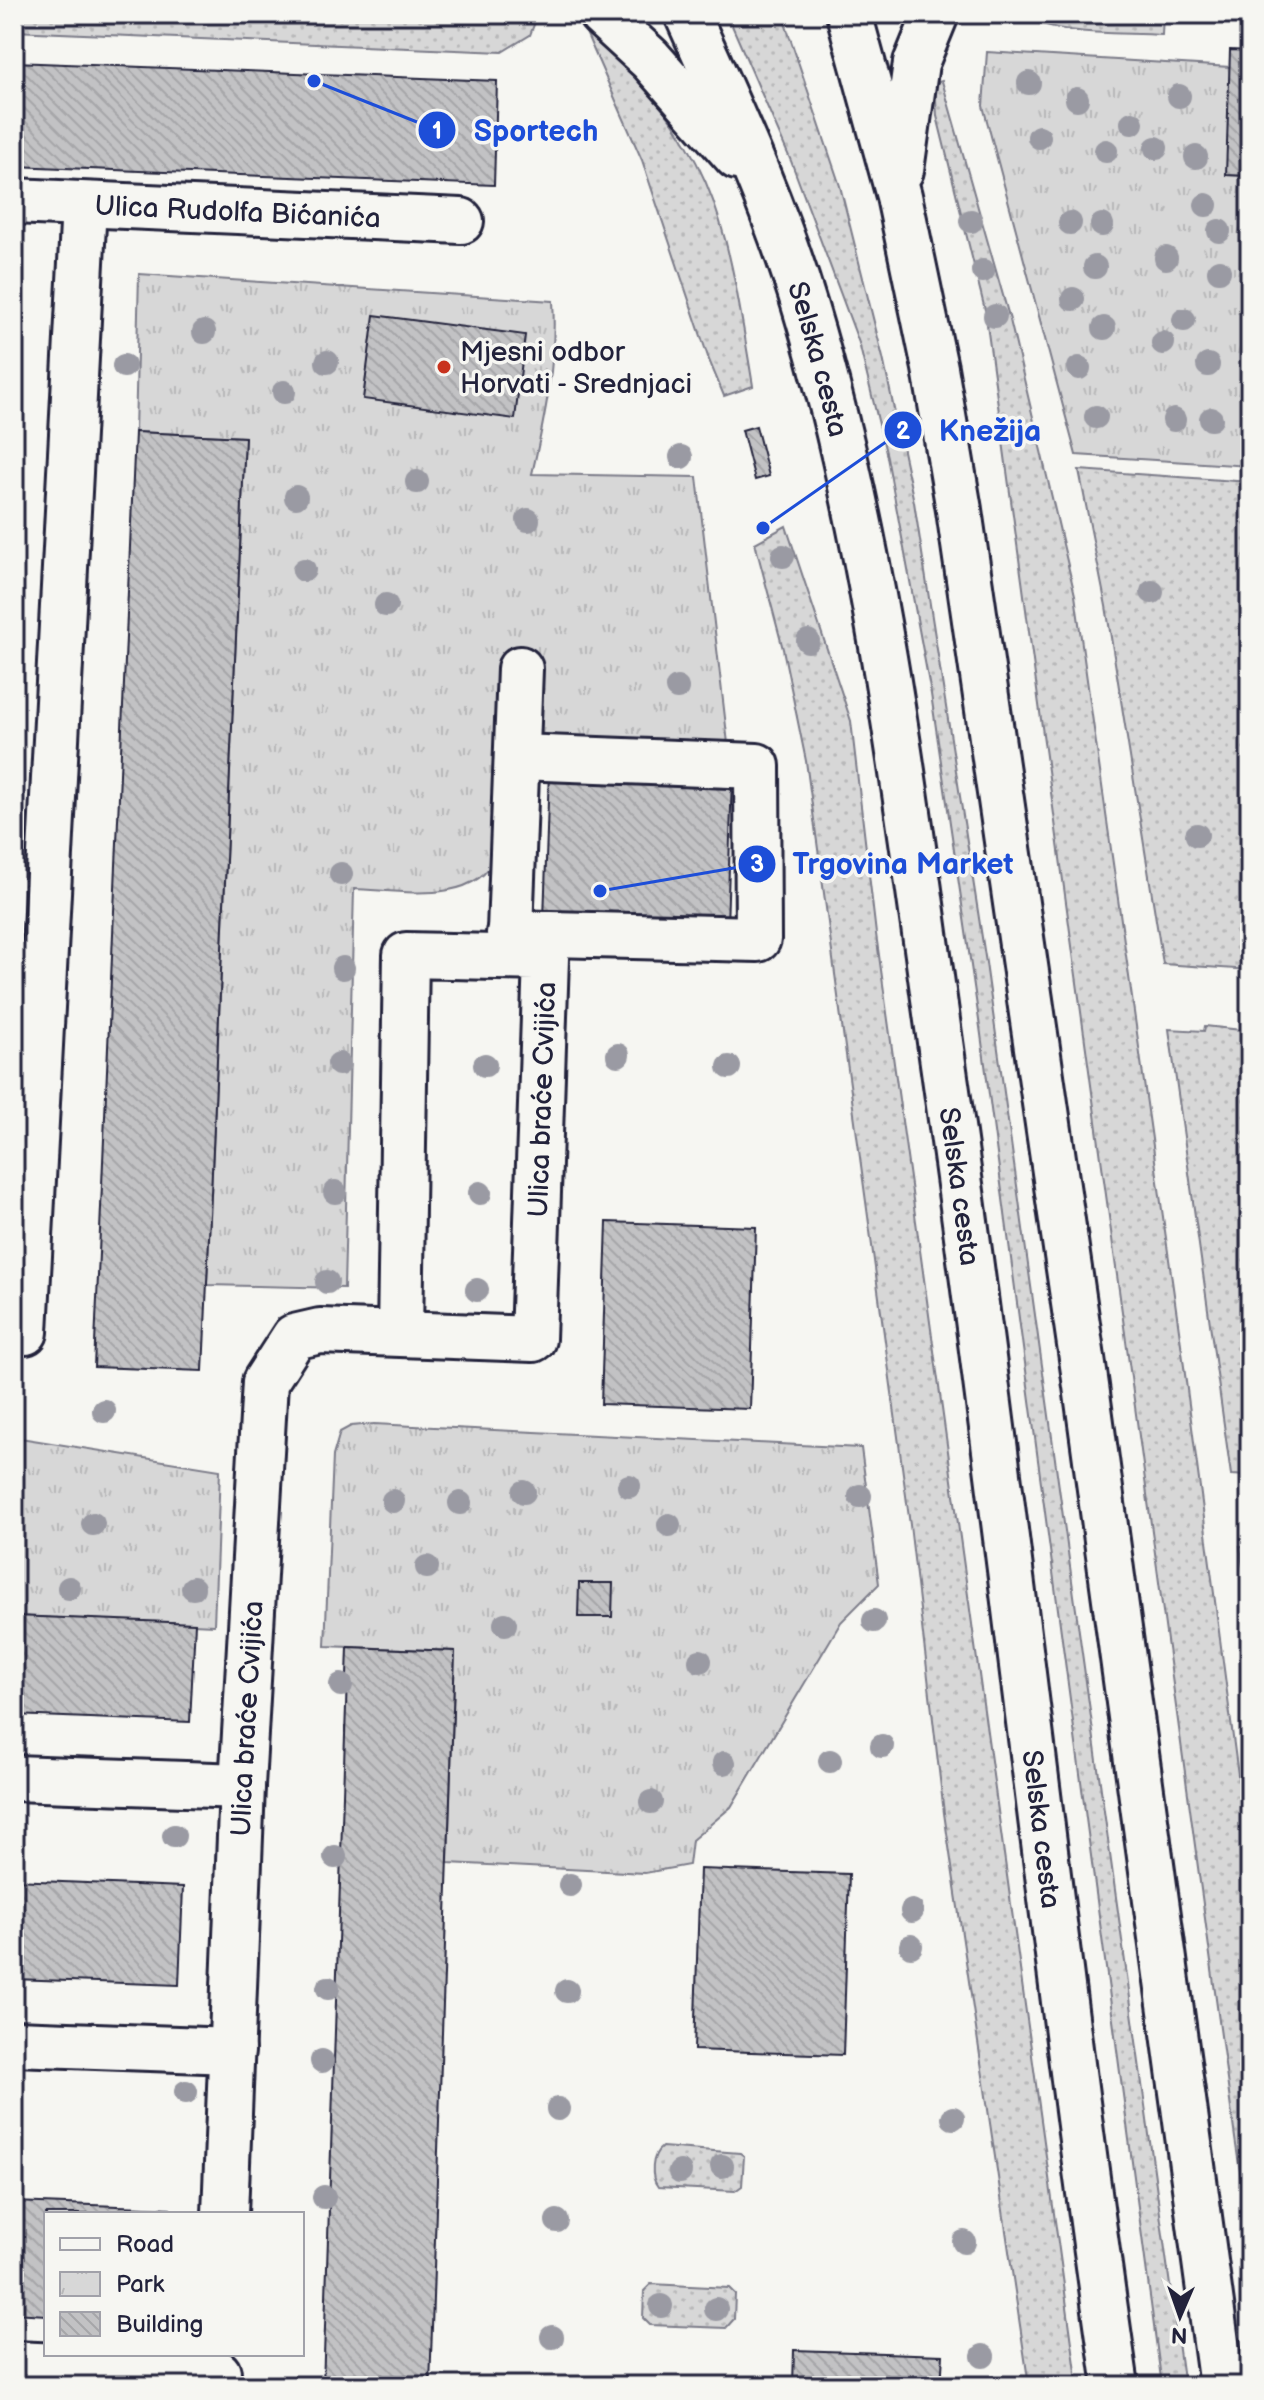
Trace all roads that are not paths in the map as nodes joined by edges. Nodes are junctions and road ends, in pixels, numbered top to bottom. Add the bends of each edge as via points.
1 (601, 14) edge
2 (687, 14) edge
3 (849, 14) edge
4 (936, 14) edge
5 (763, 186) junction
6 (899, 196) junction
7 (14, 201) edge
8 (84, 205) junction
9 (461, 221) dead end
10 (520, 669) dead end
11 (518, 757) junction
12 (509, 945) junction
13 (14, 1332) edge
14 (400, 1334) junction
15 (14, 1778) edge
16 (242, 1786) junction
17 (14, 2043) edge
18 (232, 2051) junction
19 (225, 2212) edge
20 (14, 2364) edge
21 (219, 2371) edge
22 (1116, 2386) edge
23 (1222, 2386) edge

1 - 5 main road via 650,59
2 - 5 main road, Selska cesta
3 - 6 main road
4 - 6 main road via 916,63
5 - 22 main road, Selska cesta via 804,301 834,410 906,805 990,1393
6 - 23 main road via 955,482 1003,804
7 - 8 main road, Ulica Rudolfa Bićanića
8 - 9 main road, Ulica Rudolfa Bićanića
8 - 13 main road via 25,1332
10 - 11 main road
11 - 12 main road
11 - 12 main road via 757,766 758,939
12 - 14 main road, Ulica braće Cvijića via 406,955
12 - 14 main road, Ulica braće Cvijića via 546,958 533,1339
14 - 16 main road, Ulica braće Cvijića via 320,1331 294,1337 265,1382
15 - 16 main road
16 - 18 main road, Ulica braće Cvijića
17 - 18 main road
18 - 19 main road, Ulica braće Cvijića
20 - 21 main road

